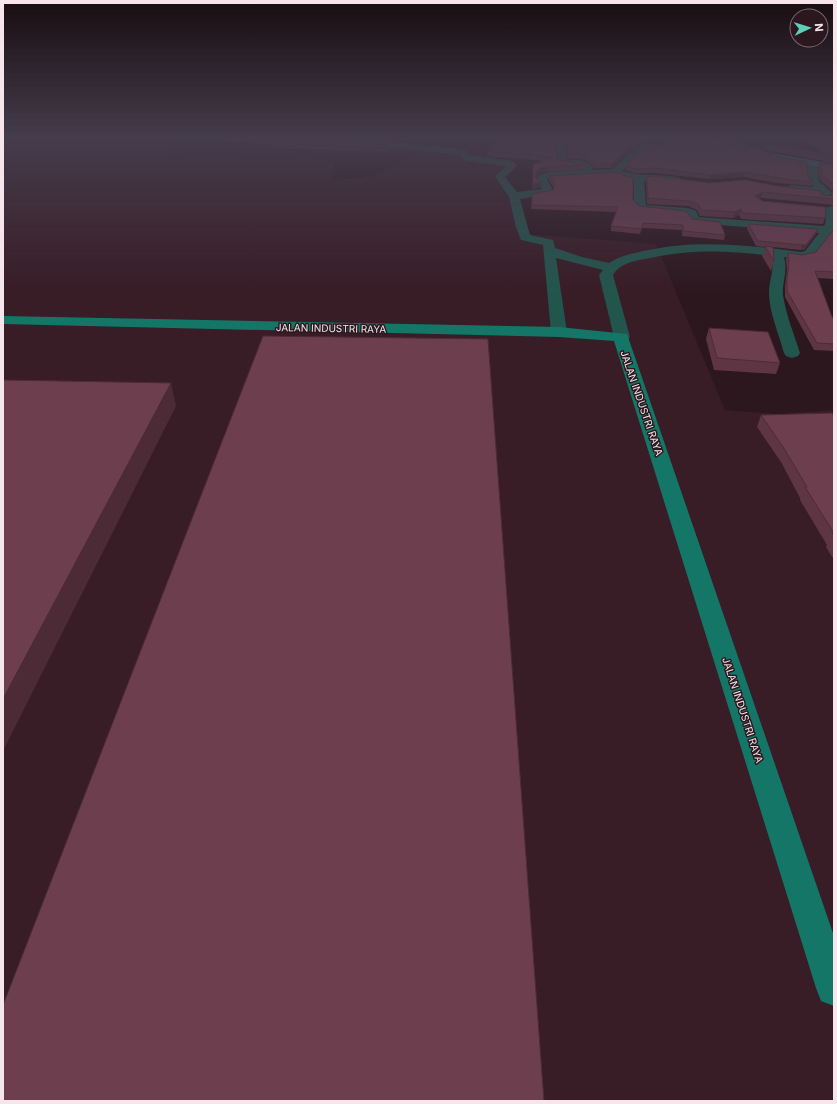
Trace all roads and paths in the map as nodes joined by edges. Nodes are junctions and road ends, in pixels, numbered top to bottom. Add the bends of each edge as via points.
1 (508, 190) edge
2 (548, 190) edge
3 (639, 190) edge
4 (799, 190) edge
5 (823, 190) edge
6 (826, 192) junction
7 (514, 196) junction
8 (832, 210) edge
9 (828, 230) junction
10 (548, 250) junction
11 (776, 253) junction
12 (610, 267) junction
13 (3, 320) edge
14 (559, 332) junction
15 (622, 337) junction
16 (792, 353) dead end
17 (834, 988) edge

1 - 7 street
2 - 7 street via 547,192
3 - 9 street via 640,205 643,208 688,211 695,220
4 - 6 street
5 - 6 street
6 - 8 street via 823,208
7 - 10 street via 525,237 549,243
8 - 9 street via 832,222
9 - 11 street via 805,255
10 - 12 street via 573,260
10 - 14 street
11 - 12 street via 718,246 692,246 657,251 621,261
11 - 16 street via 780,267 776,292
12 - 15 street via 606,275
13 - 14 street, JALAN INDUSTRI RAYA
14 - 15 street, JALAN INDUSTRI RAYA
15 - 17 street, JALAN INDUSTRI RAYA via 622,344

